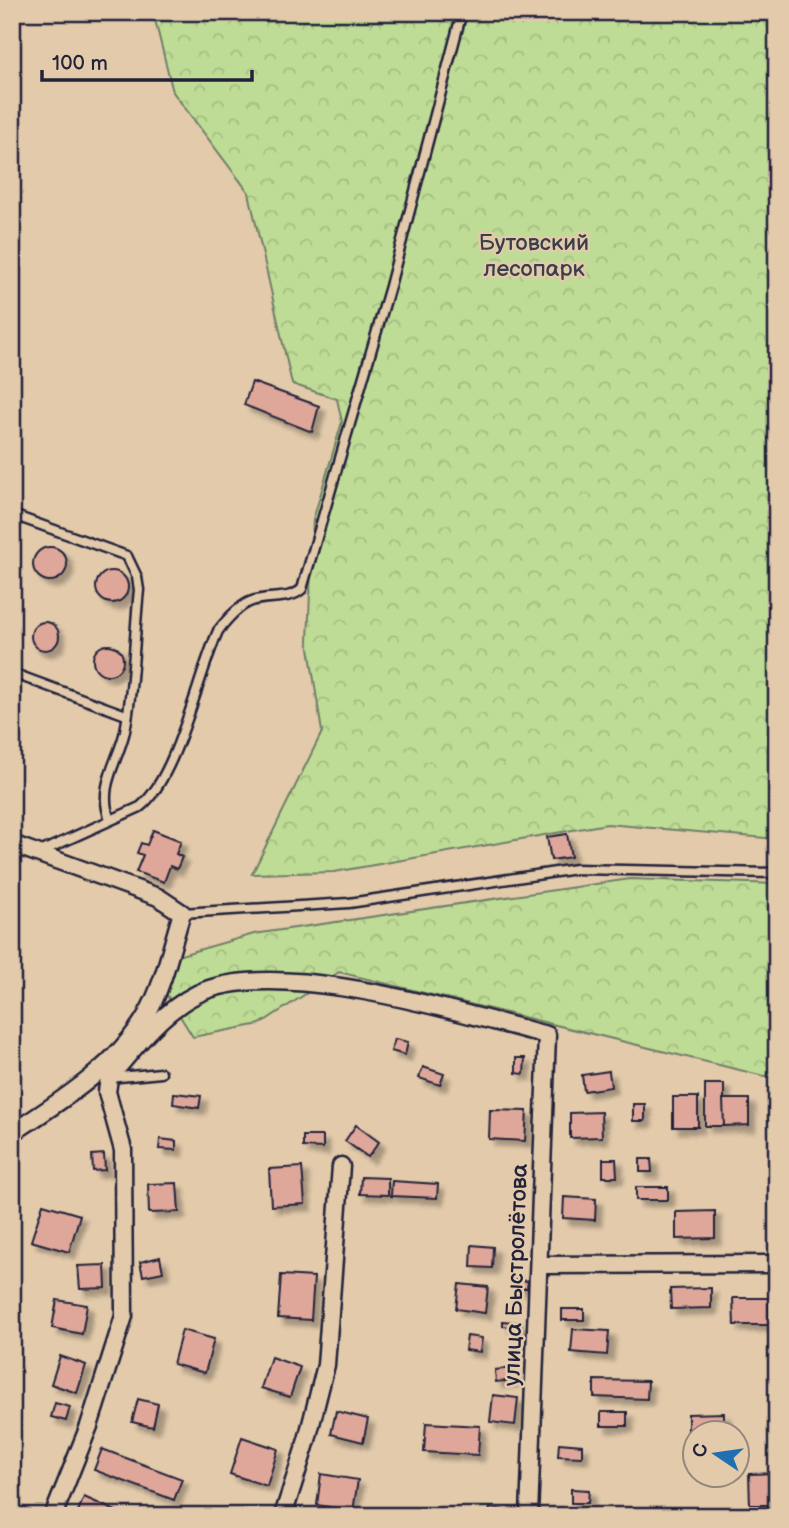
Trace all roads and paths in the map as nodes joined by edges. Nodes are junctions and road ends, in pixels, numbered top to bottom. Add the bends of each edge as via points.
1 (462, 12) edge
2 (12, 516) edge
3 (12, 673) edge
4 (126, 715) junction
5 (110, 819) junction
6 (12, 844) edge
7 (38, 853) junction
8 (777, 873) edge
9 (182, 913) junction
10 (161, 1073) dead end
11 (109, 1078) junction
12 (12, 1133) edge
13 (341, 1166) dead end
14 (777, 1264) edge
15 (540, 1265) junction
16 (53, 1516) edge
17 (283, 1516) edge
18 (529, 1516) edge

1 - 5 lane via 308,578 297,594 254,600 227,618 207,657 154,796
2 - 4 lane via 127,556 133,564 139,590
3 - 4 lane
4 - 5 lane via 104,800
5 - 7 lane
6 - 7 street
7 - 9 street via 158,897
8 - 9 lane via 576,869 349,903
9 - 12 street via 157,992 121,1048 67,1097
10 - 11 lane
11 - 15 street, улица Быстролётова via 184,1001 235,982 364,990 547,1035
11 - 16 street via 107,1092 123,1150 124,1316 89,1426
13 - 17 street via 326,1365
14 - 15 street
15 - 18 street, улица Быстролётова

